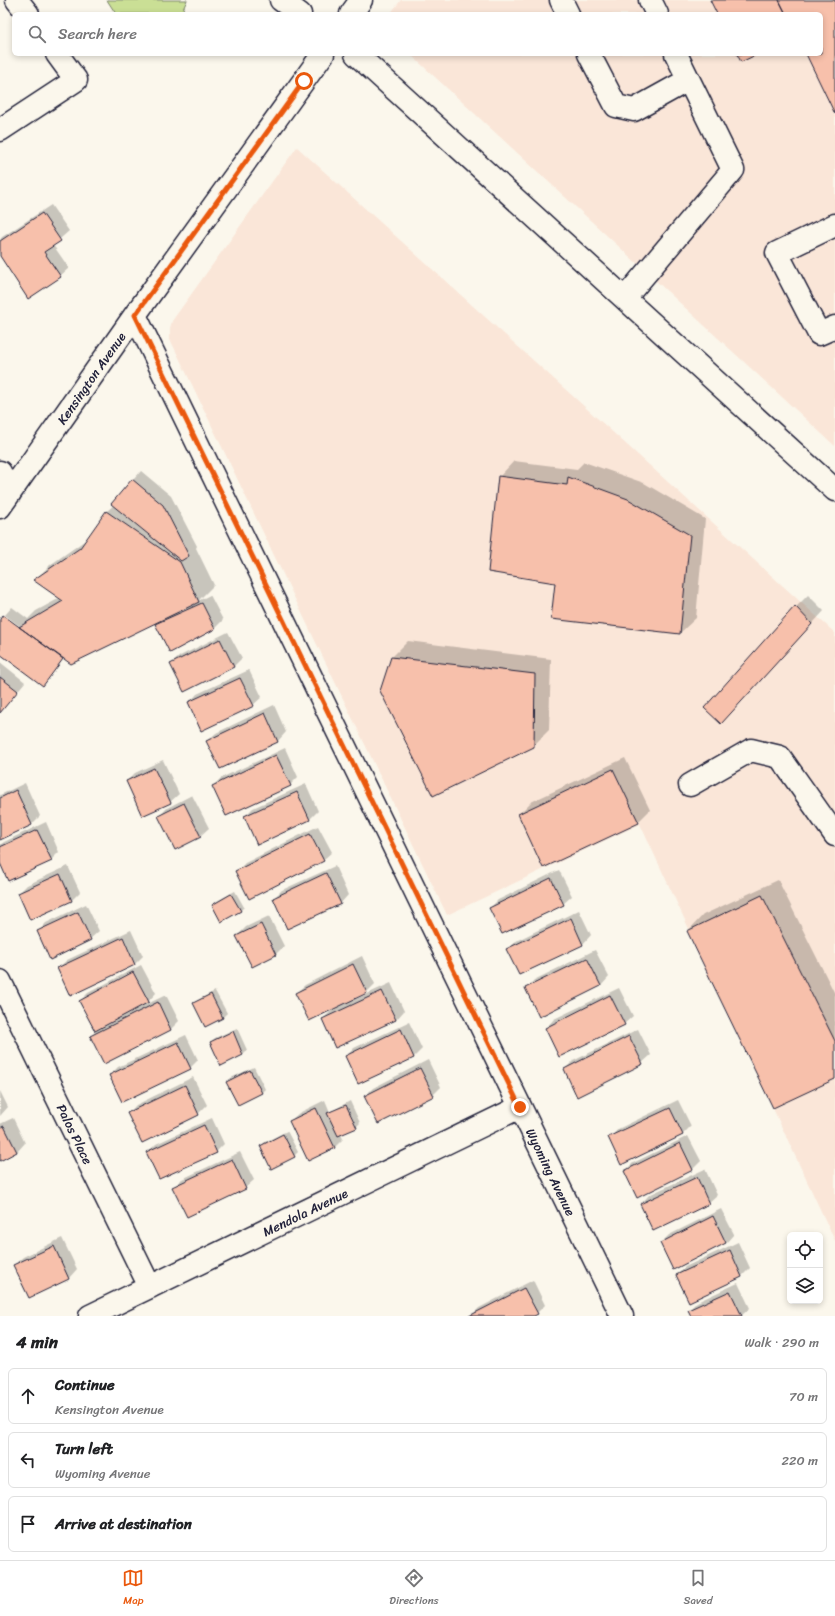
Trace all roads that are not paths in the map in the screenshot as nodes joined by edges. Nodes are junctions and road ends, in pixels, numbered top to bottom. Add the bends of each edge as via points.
1 (18, 0) edge
2 (281, 0) edge
3 (361, 0) edge
4 (561, 0) edge
5 (650, 0) edge
6 (27, 12) edge
7 (297, 12) edge
8 (352, 12) edge
9 (567, 12) edge
10 (655, 12) edge
11 (58, 56) edge
12 (322, 56) edge
13 (358, 56) edge
14 (590, 56) edge
15 (677, 56) edge
16 (688, 80) junction
17 (0, 130) edge
18 (835, 225) edge
19 (625, 298) junction
20 (135, 315) junction
21 (835, 327) edge
22 (0, 472) edge
23 (831, 478) edge
24 (5, 500) edge
25 (690, 785) dead end
26 (835, 835) edge
27 (0, 981) edge
28 (520, 1107) junction
29 (150, 1287) junction
30 (90, 1316) edge
31 (622, 1316) edge

1 - 6 street
2 - 7 street
3 - 8 street
4 - 9 street
5 - 10 street
11 - 17 street via 76,80
12 - 20 street, Kensington Avenue
13 - 19 street
14 - 16 street via 616,106 634,110
15 - 16 street
16 - 19 street via 733,170
18 - 21 street via 777,253 819,334
19 - 23 street
20 - 24 street, Kensington Avenue
20 - 28 street, Wyoming Avenue
22 - 24 street
25 - 26 street via 751,750 780,757
27 - 29 street, Palos Place
28 - 29 street, Mendola Avenue
28 - 31 street, Wyoming Avenue
29 - 30 street, Mendola Avenue

